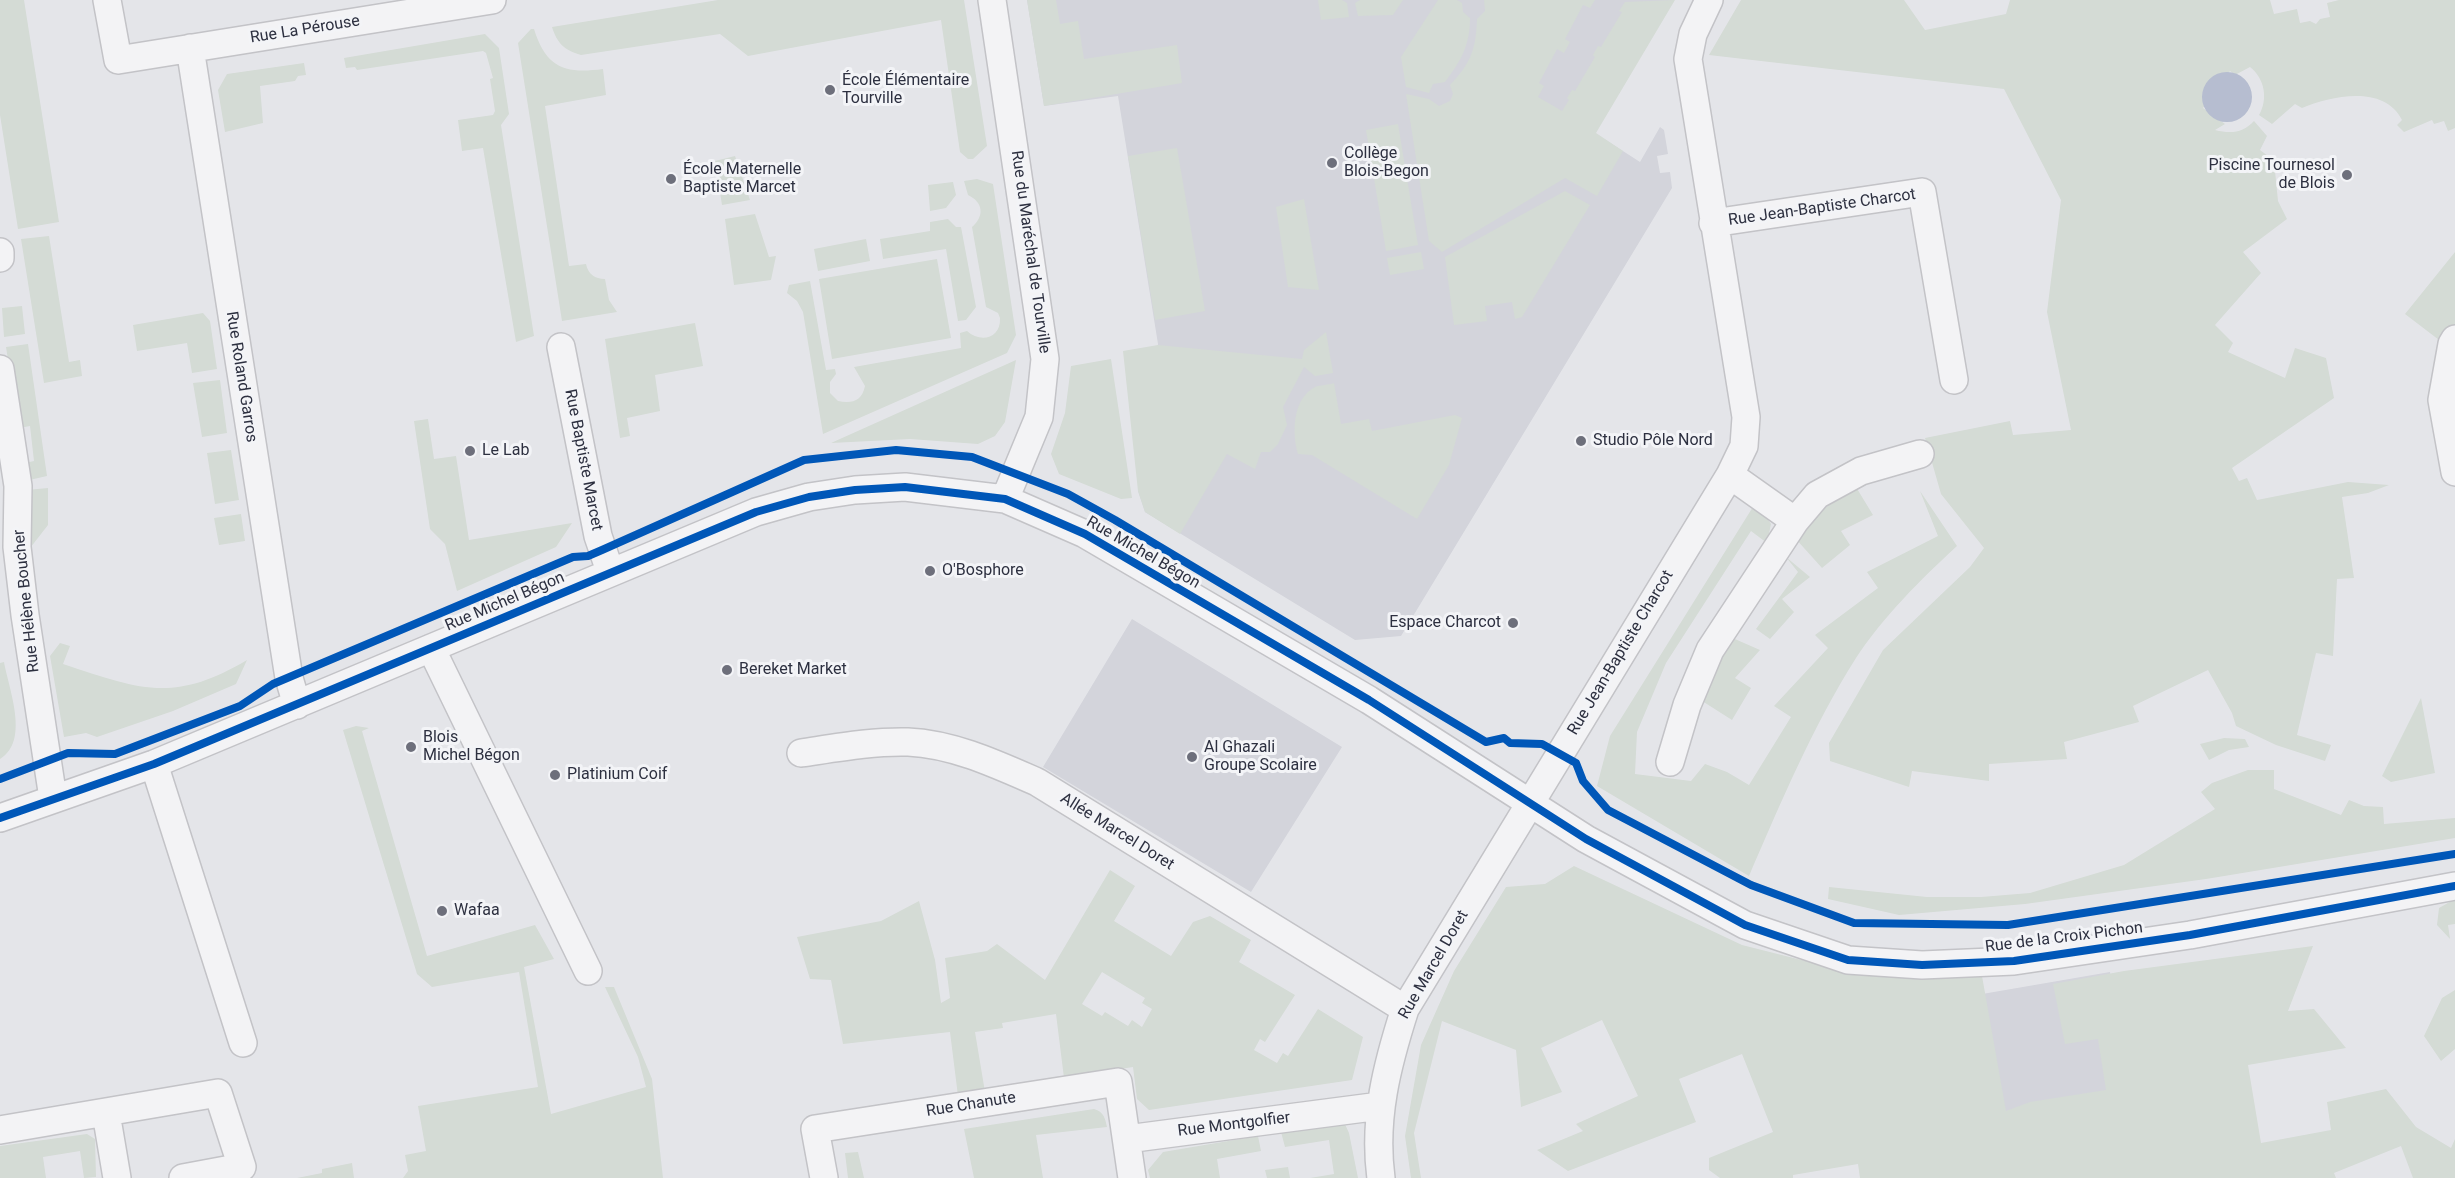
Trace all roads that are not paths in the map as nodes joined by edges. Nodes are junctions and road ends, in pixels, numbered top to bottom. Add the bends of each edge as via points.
1 (107, 0) edge
2 (492, 0) edge
3 (992, 0) edge
4 (1709, 0) edge
5 (190, 48) junction
6 (1713, 223) junction
7 (0, 252) edge
8 (0, 258) edge
9 (2455, 339) edge
10 (561, 347) dead end
11 (0, 369) edge
12 (1954, 380) dead end
13 (1920, 454) dead end
14 (2455, 472) edge
15 (1730, 475) junction
16 (1005, 500) junction
17 (1795, 521) junction
18 (610, 571) junction
19 (431, 648) junction
20 (297, 705) junction
21 (801, 753) dead end
22 (1670, 762) dead end
23 (154, 764) junction
24 (53, 798) junction
25 (1530, 802) junction
26 (0, 818) edge
27 (2455, 886) edge
28 (588, 971) dead end
29 (1405, 1009) junction
30 (243, 1043) dead end
31 (1380, 1106) junction
32 (106, 1113) junction
33 (0, 1130) edge
34 (1127, 1139) junction
35 (117, 1178) edge
36 (183, 1178) edge
37 (824, 1178) edge
38 (1132, 1178) edge
39 (1381, 1178) edge

1 - 5 street, Rue La Pérouse via 117,60
2 - 5 street, Rue La Pérouse
3 - 16 street, Rue du Maréchal de Tourville via 1045,359 1039,417
4 - 6 street, Rue Jean-Baptiste Charcot via 1693,34 1688,59
5 - 20 street, Rue Roland Garros via 289,678
6 - 12 street, Rue Jean-Baptiste Charcot via 1922,192
6 - 15 street, Rue Jean-Baptiste Charcot via 1746,417 1744,446
7 - 8 street
9 - 14 street via 2442,400
10 - 18 street, Rue Baptiste Marcet via 598,536
11 - 24 street, Rue Hélène Boucher via 18,486 17,548
13 - 17 street via 1861,471 1817,495
15 - 17 street
15 - 25 street, Rue Jean-Baptiste Charcot
16 - 18 street, Rue Michel Bégon via 905,487 809,497 756,512
16 - 25 street, Rue Michel Bégon via 1085,534 1369,700
17 - 22 street via 1710,650 1687,705
18 - 19 street, Rue Michel Bégon
19 - 20 street, Rue Michel Bégon
19 - 28 street, Rue Michel Bégon
20 - 23 street, Rue Michel Bégon
21 - 29 street, Allée Marcel Doret via 908,742 951,748 995,763 1037,782
23 - 24 street, Rue Michel Bégon
23 - 30 street
24 - 26 street, Rue Michel Bégon
25 - 27 street, Rue de la Croix Pichon via 1586,839 1745,925 1848,960 1922,965 2014,961 2199,934
25 - 29 street, Rue Marcel Doret
29 - 31 street, Rue Marcel Doret via 1389,1058
31 - 34 street, Rue Montgolfier
31 - 39 street, Rue Marcel Doret via 1377,1146
32 - 33 street
32 - 35 street
32 - 36 street via 218,1093 242,1167
34 - 37 street, Rue Chanute via 1118,1082 815,1129
34 - 38 street

